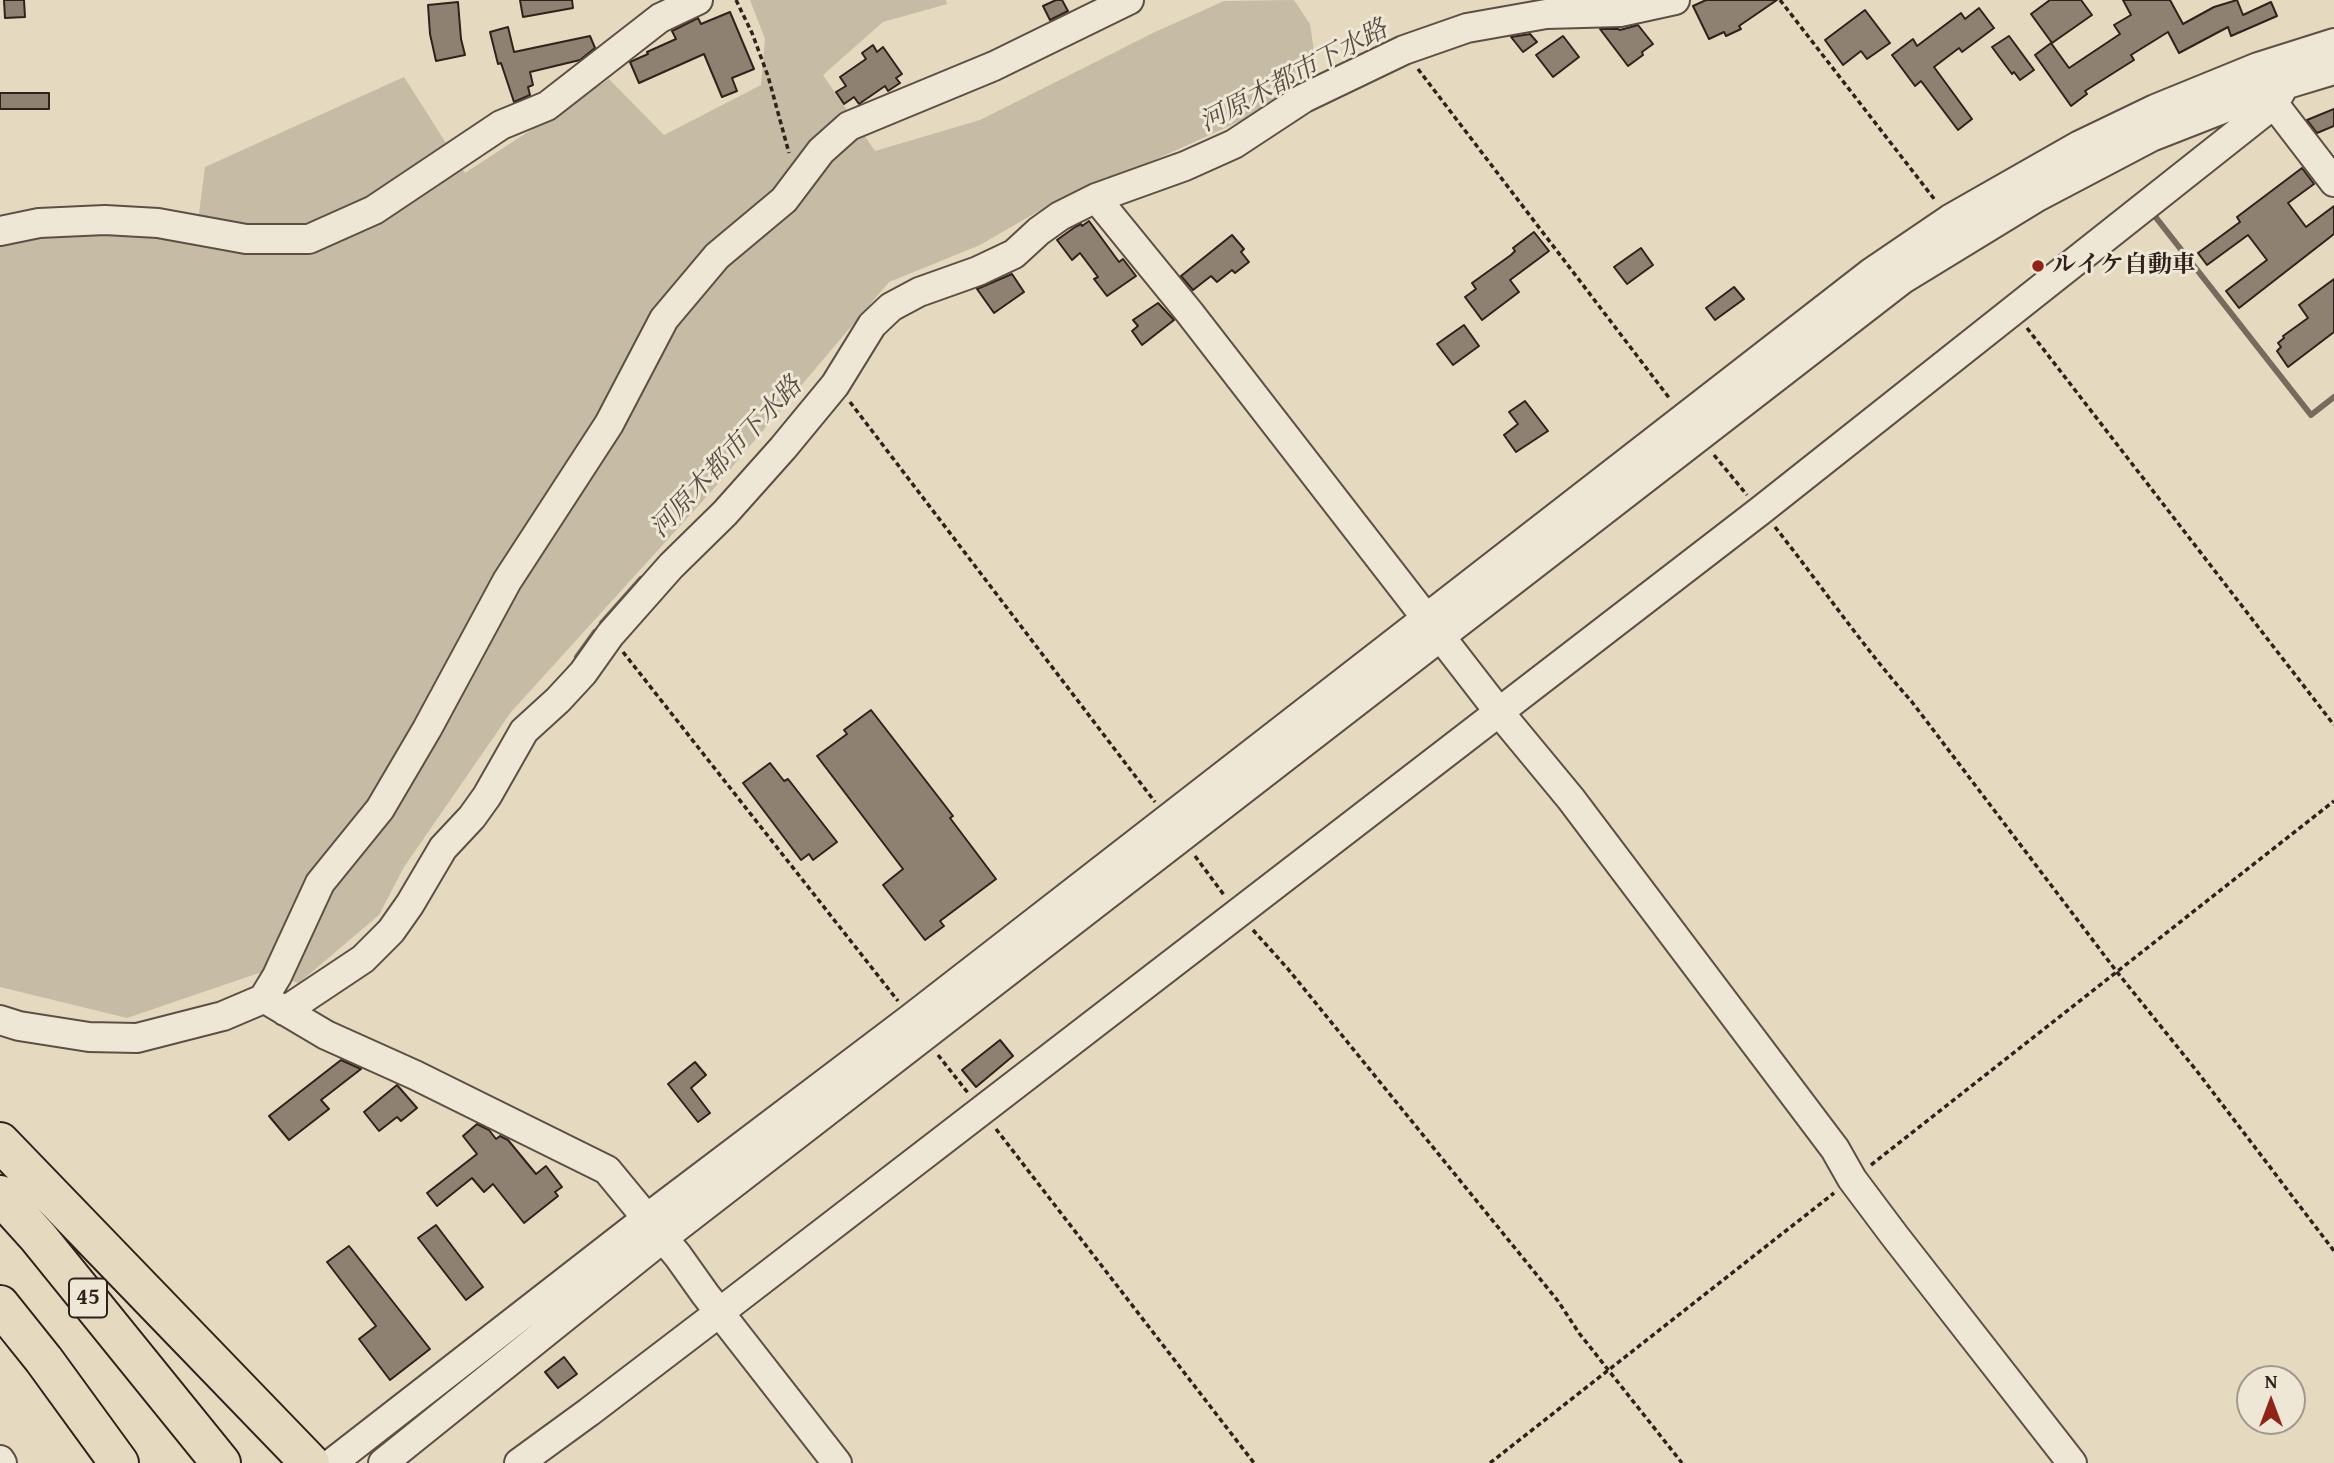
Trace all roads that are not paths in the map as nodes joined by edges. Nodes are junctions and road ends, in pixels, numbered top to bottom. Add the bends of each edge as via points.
1 (698, 0) edge
2 (1129, 0) edge
3 (1675, 0) edge
4 (2334, 43) edge
5 (2334, 70) edge
6 (2279, 94) junction
7 (2334, 182) edge
8 (1096, 198) junction
9 (0, 230) edge
10 (1691, 426) junction
11 (1434, 628) junction
12 (1499, 712) junction
13 (274, 1005) junction
14 (0, 1020) edge
15 (0, 1142) edge
16 (0, 1195) edge
17 (655, 1228) junction
18 (0, 1235) edge
19 (0, 1305) edge
20 (720, 1312) junction
21 (163, 1410) junction
22 (120, 1463) edge
23 (189, 1463) edge
24 (221, 1463) edge
25 (310, 1463) edge
26 (331, 1463) edge
27 (383, 1463) edge
28 (519, 1463) edge
29 (837, 1463) edge
30 (2072, 1463) edge

1 - 9 street via 660,18 547,106 501,125 373,210 309,239 246,239 158,223 105,220
2 - 13 street via 994,66 849,126 821,151 784,200 717,256 663,319 609,424 507,581 380,809 320,883 277,976
3 - 8 street via 1620,12 1546,14 1467,28 1404,50 1304,98 1234,144
4 - 10 street via 2258,67 2155,109 2080,145 1950,219 1872,272
5 - 6 street
6 - 7 street
6 - 10 street via 2151,137 2037,197 1903,279
6 - 12 street via 1760,511
8 - 11 street
8 - 13 street via 1060,216 1013,254 919,292 891,307 872,325 835,385 726,513 671,566 583,673 524,731 487,796 443,848 391,931 363,958
10 - 11 street
11 - 12 street
11 - 17 street
11 - 17 street via 1168,819 910,1019
12 - 20 street
12 - 30 street via 1579,809 1835,1149 1852,1179
13 - 14 street via 137,1038 89,1037
13 - 17 street via 326,1035 607,1170
15 - 25 highway
16 - 21 highway, 45 via 38,1237
17 - 20 street
17 - 26 street
17 - 27 street
18 - 21 highway, 45
19 - 22 highway
20 - 28 street
20 - 29 street
21 - 23 highway, 45
21 - 24 highway, 45

